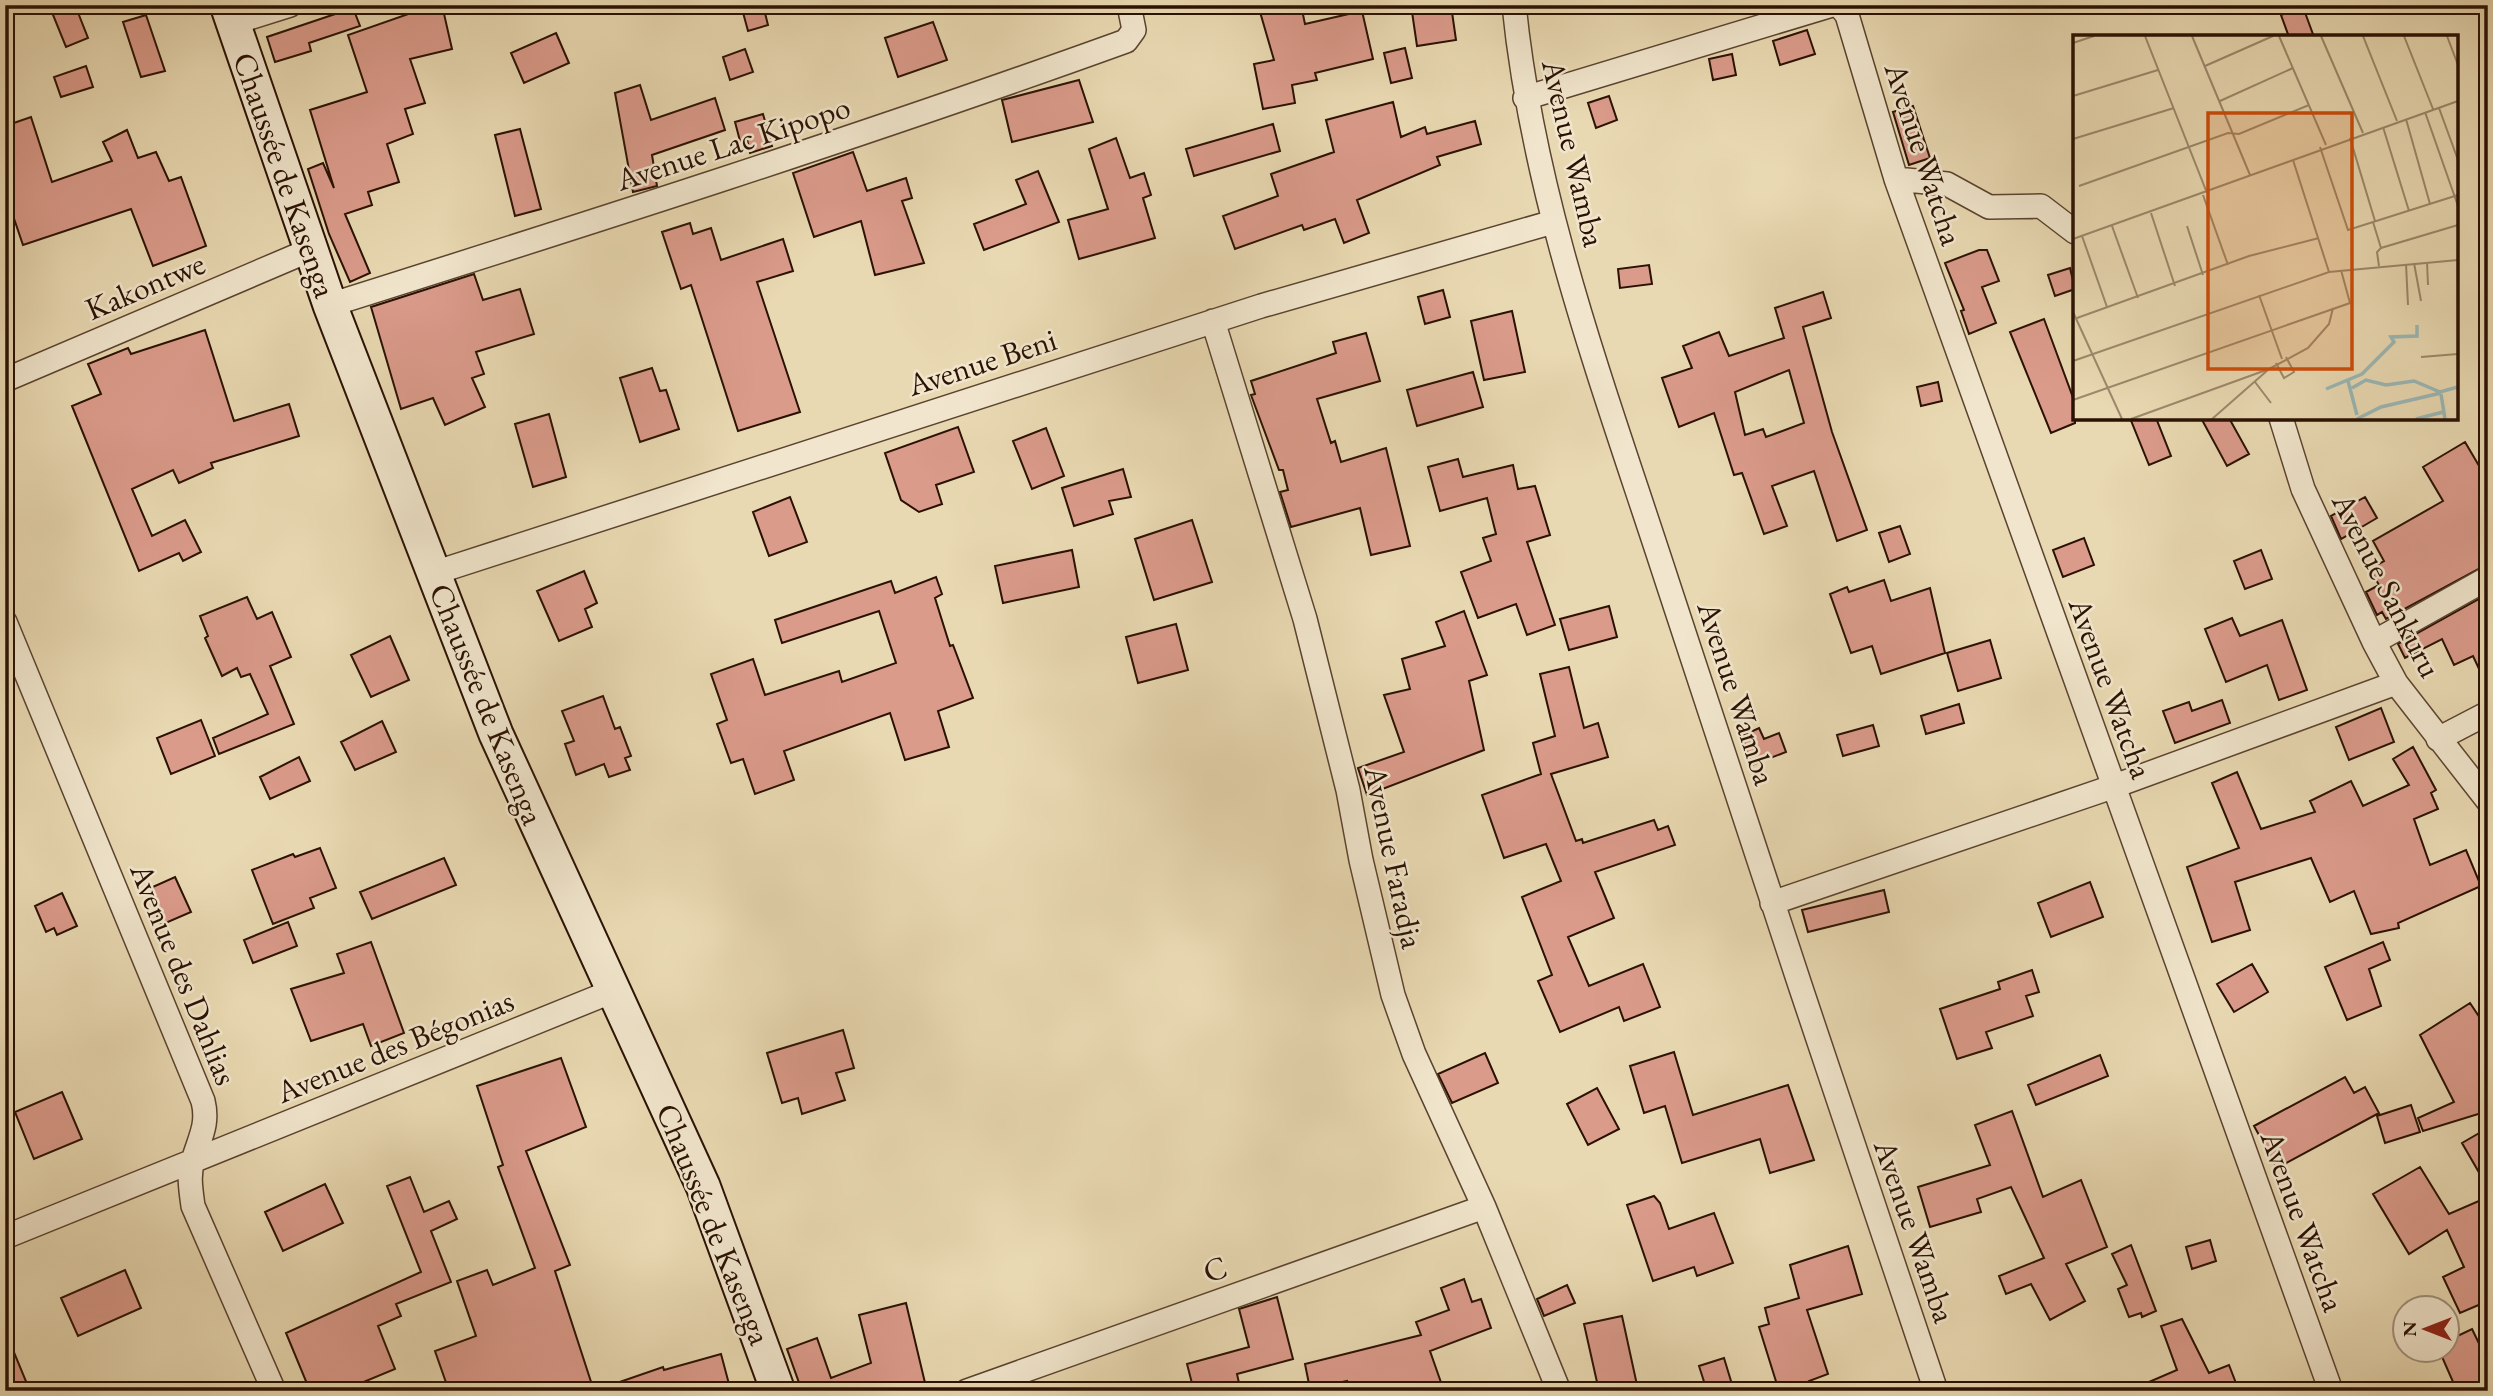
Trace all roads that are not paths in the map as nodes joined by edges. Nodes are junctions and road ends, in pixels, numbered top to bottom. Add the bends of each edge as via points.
1 (290, 5) edge
2 (1514, 5) edge
3 (1832, 5) edge
4 (1839, 5) edge
5 (1131, 11) edge
6 (230, 14) edge
7 (1525, 98) junction
8 (1896, 179) junction
9 (1552, 222) junction
10 (2073, 231) edge
11 (310, 250) junction
12 (330, 305) junction
13 (1213, 321) junction
14 (5, 380) edge
15 (2282, 420) edge
16 (433, 573) junction
17 (2488, 578) edge
18 (5, 622) edge
19 (2374, 642) junction
20 (2396, 683) junction
21 (2488, 713) edge
22 (2438, 739) junction
23 (2112, 787) junction
24 (2488, 802) edge
25 (1772, 903) junction
26 (613, 991) junction
27 (192, 1163) junction
28 (1484, 1207) junction
29 (5, 1237) edge
30 (274, 1391) edge
31 (778, 1391) edge
32 (967, 1391) edge
33 (1559, 1391) edge
34 (1936, 1391) edge
35 (2331, 1391) edge

1 - 6 street
2 - 7 street, Avenue Wamba
3 - 7 street
4 - 8 street, Avenue Watcha via 1847,15
5 - 12 street, Avenue Lac Kipopo via 1133,34 1129,40 968,98
6 - 11 main road, Chaussée de Kasenga
7 - 9 street, Avenue Wamba
8 - 10 street via 1947,184 1989,207 2040,206
8 - 23 street, Avenue Watcha
9 - 13 street, Avenue Beni
9 - 25 street, Avenue Wamba
11 - 12 main road, Chaussée de Kasenga
11 - 14 street, Kakontwe
12 - 16 main road, Chaussée de Kasenga
13 - 16 street, Avenue Beni
13 - 28 street, Avenue Faradja via 1305,619 1393,995 1414,1054
15 - 19 street, Avenue Sankuru via 2304,489
16 - 26 main road, Chaussée de Kasenga via 496,734
17 - 19 street
18 - 27 street, Avenue des Dahlias via 204,1101 206,1124
19 - 20 street, Avenue Sankuru
20 - 22 street, Avenue Sankuru
20 - 23 street
21 - 22 street
22 - 24 street, Avenue Sankuru
23 - 25 street
23 - 35 street, Avenue Watcha
25 - 34 street, Avenue Wamba
26 - 27 street, Avenue des Bégonias
26 - 31 main road, Chaussée de Kasenga via 703,1186
27 - 29 street, Avenue des Bégonias
27 - 30 street, Avenue des Dahlias via 194,1206
28 - 32 street, C
28 - 33 street, Avenue Faradja

